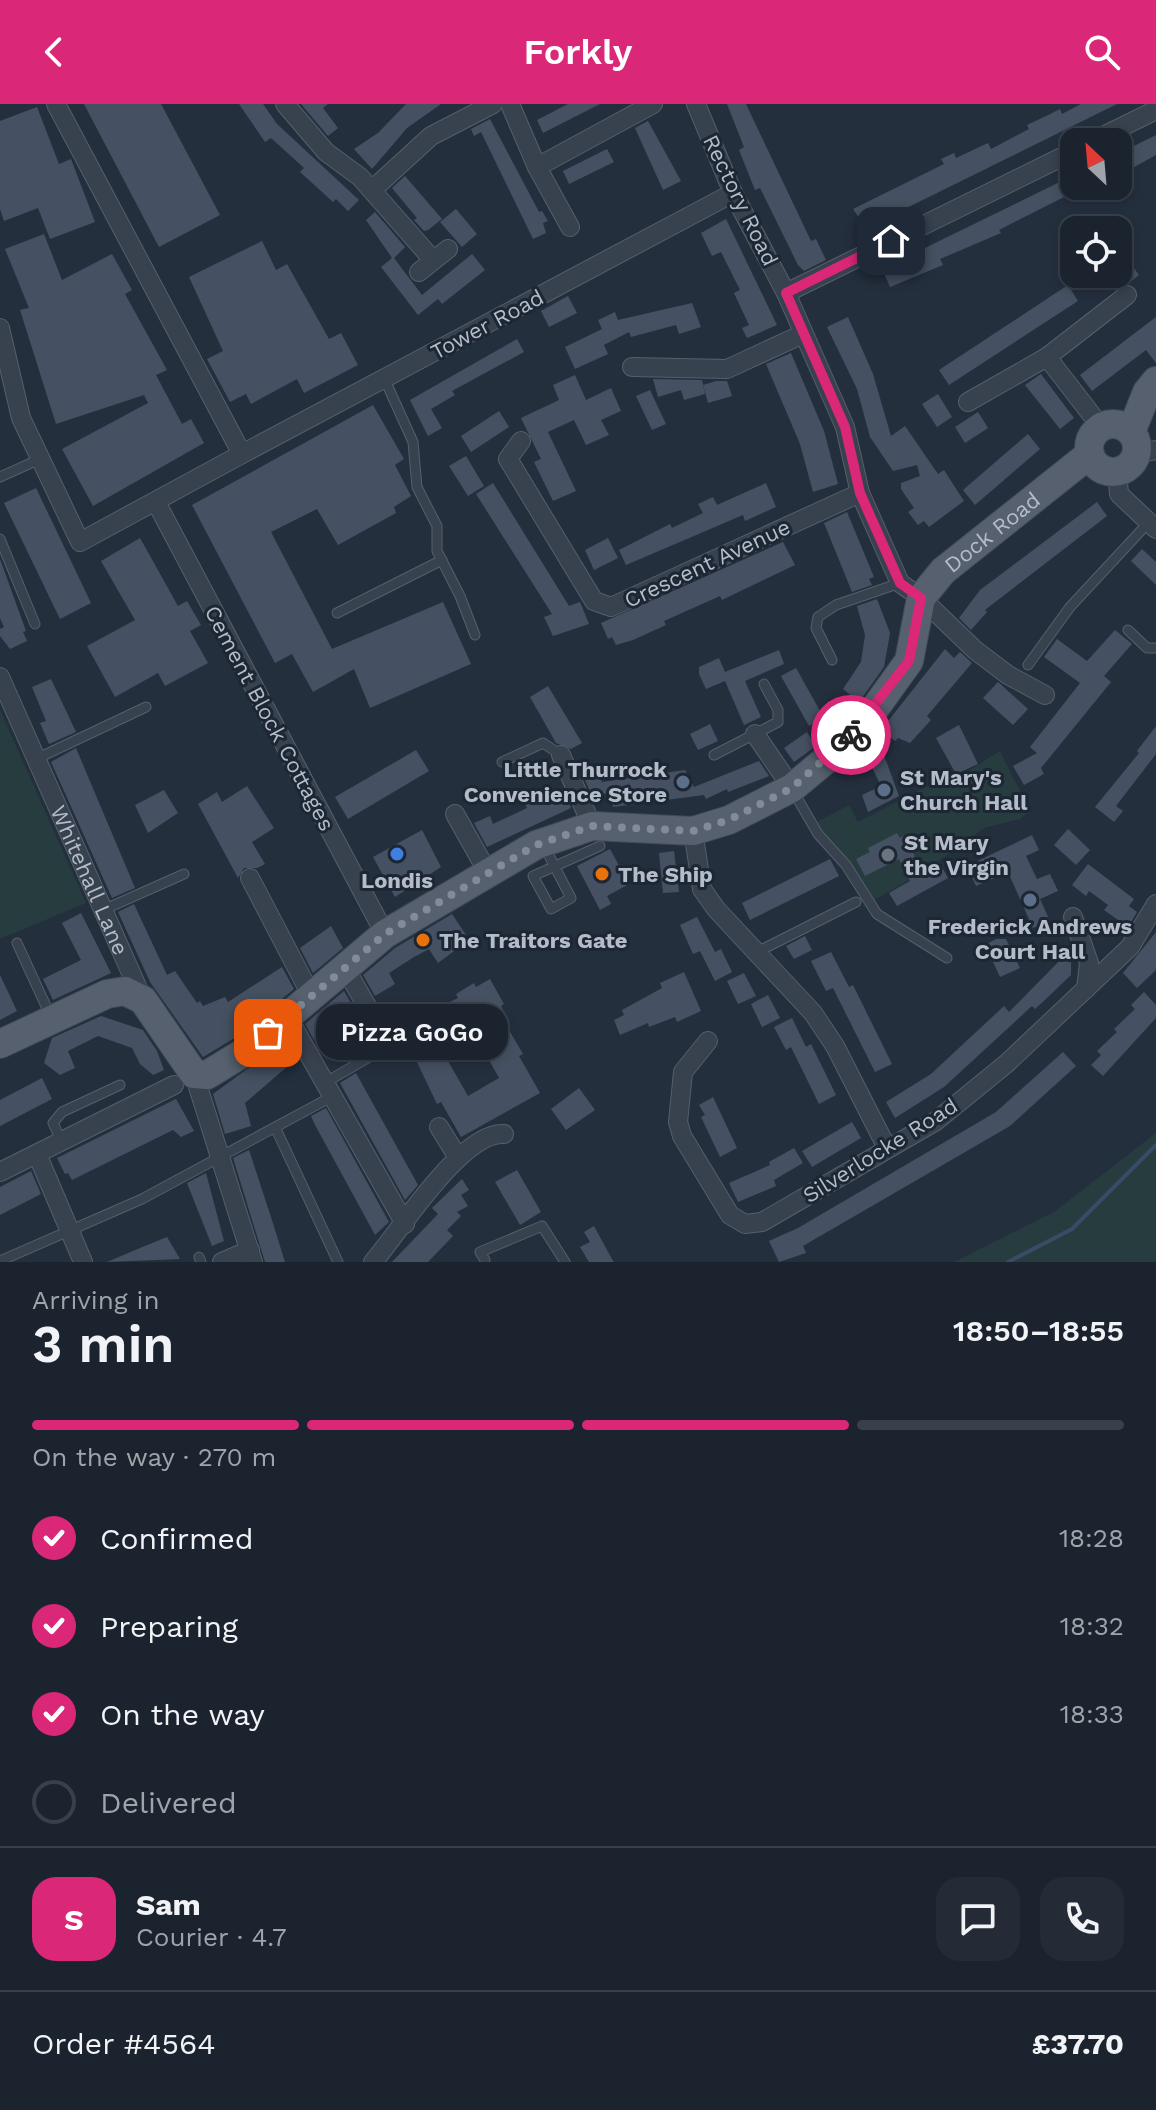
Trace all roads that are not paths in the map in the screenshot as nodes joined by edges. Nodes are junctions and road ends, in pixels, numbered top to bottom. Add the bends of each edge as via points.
1 (56, 104) edge
2 (285, 104) edge
3 (493, 104) edge
4 (510, 104) edge
5 (653, 104) edge
6 (696, 104) edge
7 (1156, 110) edge
8 (1119, 128) edge
9 (1060, 158) edge
10 (537, 167) junction
11 (372, 190) junction
12 (733, 193) junction
13 (570, 227) dead end
14 (448, 249) dead end
15 (786, 293) junction
16 (1127, 295) dead end
17 (0, 328) edge
18 (803, 334) junction
19 (1047, 357) junction
20 (632, 367) dead end
21 (384, 378) junction
22 (1156, 381) edge
23 (968, 402) dead end
24 (1101, 427) junction
25 (521, 441) dead end
26 (1135, 452) edge
27 (242, 454) junction
28 (1090, 454) junction
29 (40, 459) junction
30 (0, 477) edge
31 (860, 493) junction
32 (156, 502) junction
33 (1152, 526) edge
34 (0, 539) edge
35 (442, 560) junction
36 (911, 591) junction
37 (337, 613) dead end
38 (35, 624) dead end
39 (1128, 630) dead end
40 (475, 635) dead end
41 (1156, 648) edge
42 (832, 660) dead end
43 (1028, 665) dead end
44 (0, 677) edge
45 (764, 684) dead end
46 (1045, 695) dead end
47 (146, 707) dead end
48 (755, 734) junction
49 (561, 755) joint
50 (714, 755) dead end
51 (36, 759) junction
52 (502, 762) dead end
53 (792, 788) junction
54 (455, 814) dead end
55 (693, 831) junction
56 (596, 836) junction
57 (544, 851) junction
58 (487, 871) junction
59 (184, 874) dead end
60 (250, 878) dead end
61 (856, 902) dead end
62 (1156, 904) edge
63 (103, 910) junction
64 (1073, 917) dead end
65 (385, 934) junction
66 (17, 943) dead end
67 (757, 952) junction
68 (947, 958) dead end
69 (344, 966) junction
70 (1086, 989) junction
71 (311, 995) junction
72 (143, 1000) junction
73 (287, 1016) junction
74 (52, 1020) junction
75 (377, 1024) dead end
76 (708, 1041) dead end
77 (0, 1044) edge
78 (390, 1045) dead end
79 (184, 1080) junction
80 (120, 1085) dead end
81 (329, 1089) junction
82 (439, 1127) dead end
83 (276, 1129) junction
84 (504, 1134) dead end
85 (62, 1142) junction
86 (887, 1148) junction
87 (37, 1154) junction
88 (457, 1156) junction
89 (221, 1158) junction
90 (0, 1172) edge
91 (405, 1224) junction
92 (70, 1231) junction
93 (251, 1256) edge
94 (0, 1261) edge
95 (484, 1261) edge
96 (83, 1262) edge
97 (222, 1262) edge
98 (338, 1262) edge
99 (373, 1262) edge
100 (565, 1262) edge

1 - 27 street
2 - 11 street via 326,152
3 - 11 street via 431,136
4 - 10 street
5 - 10 street
6 - 12 street, Rectory Road
7 - 8 street
9 - 15 street
10 - 13 street
11 - 14 street via 426,266
12 - 15 street, Rectory Road
12 - 21 street, Tower Road
15 - 18 street, Rectory Road
16 - 19 street
17 - 29 street, Tower Road via 21,418
18 - 20 street via 727,369
18 - 31 street, Rectory Road via 845,427
19 - 23 street
19 - 24 street
21 - 27 street, Tower Road
21 - 35 lane via 413,442 417,487 437,526
22 - 26 main road via 1147,392
24 - 26 main road via 1117,424
24 - 28 main road, Dock Road via 1091,439
25 - 31 street, Crescent Avenue via 508,459 594,601 611,607
26 - 28 main road via 1097,466
26 - 33 street via 1119,494
27 - 32 street, Tower Road
28 - 36 main road, Dock Road
29 - 30 lane
29 - 32 street, Tower Road via 80,542
31 - 36 street, Rectory Road
32 - 65 street, Cement Block Cottages
33 - 43 lane via 1070,607
34 - 38 lane
35 - 37 lane
35 - 40 lane
36 - 42 lane via 836,605 818,617 816,628
36 - 46 street via 975,650
36 - 53 main road, Dock Road via 909,661 868,718
39 - 41 lane via 1147,648
44 - 51 street, Whitehall Lane
45 - 48 lane via 780,717
47 - 51 lane
48 - 50 lane
48 - 53 street
49 - 52 lane via 543,743
49 - 56 street
51 - 63 street, Whitehall Lane
53 - 55 main road, Dock Road via 729,820
53 - 68 lane via 818,834 846,865 877,914
54 - 58 street
55 - 56 main road, Dock Road
55 - 67 street via 702,889
56 - 57 main road, Dock Road
57 - 57 lane via 571,898 551,909 533,876
57 - 58 main road, Dock Road
58 - 65 main road, Dock Road
59 - 63 lane
60 - 71 street
61 - 67 lane
62 - 70 street, Silverlocke Road via 1130,947
63 - 72 street, Whitehall Lane
64 - 70 street via 1089,963
65 - 69 main road, Dock Road
66 - 74 lane
67 - 86 street via 813,1013 835,1046
69 - 71 main road, Dock Road
69 - 75 street
70 - 86 street, Silverlocke Road via 936,1121
71 - 73 main road, Dock Road
72 - 74 main road via 125,991 107,994
72 - 79 main road, Whitehall Lane
73 - 79 main road, Dock Road via 248,1050 207,1075
73 - 81 street
74 - 77 main road
76 - 86 street, Silverlocke Road via 683,1072 678,1122 730,1215 745,1224 762,1222
78 - 81 lane
79 - 85 street
79 - 89 street
80 - 85 lane via 62,1112 53,1123
81 - 83 lane
81 - 91 street
82 - 88 street
83 - 89 lane
83 - 98 lane
84 - 88 street via 494,1134
85 - 87 street
87 - 90 street
87 - 92 street
88 - 91 street
89 - 92 lane
89 - 93 street
91 - 99 street
92 - 94 lane
92 - 96 street
93 - 97 street
95 - 100 lane via 480,1252 542,1226

